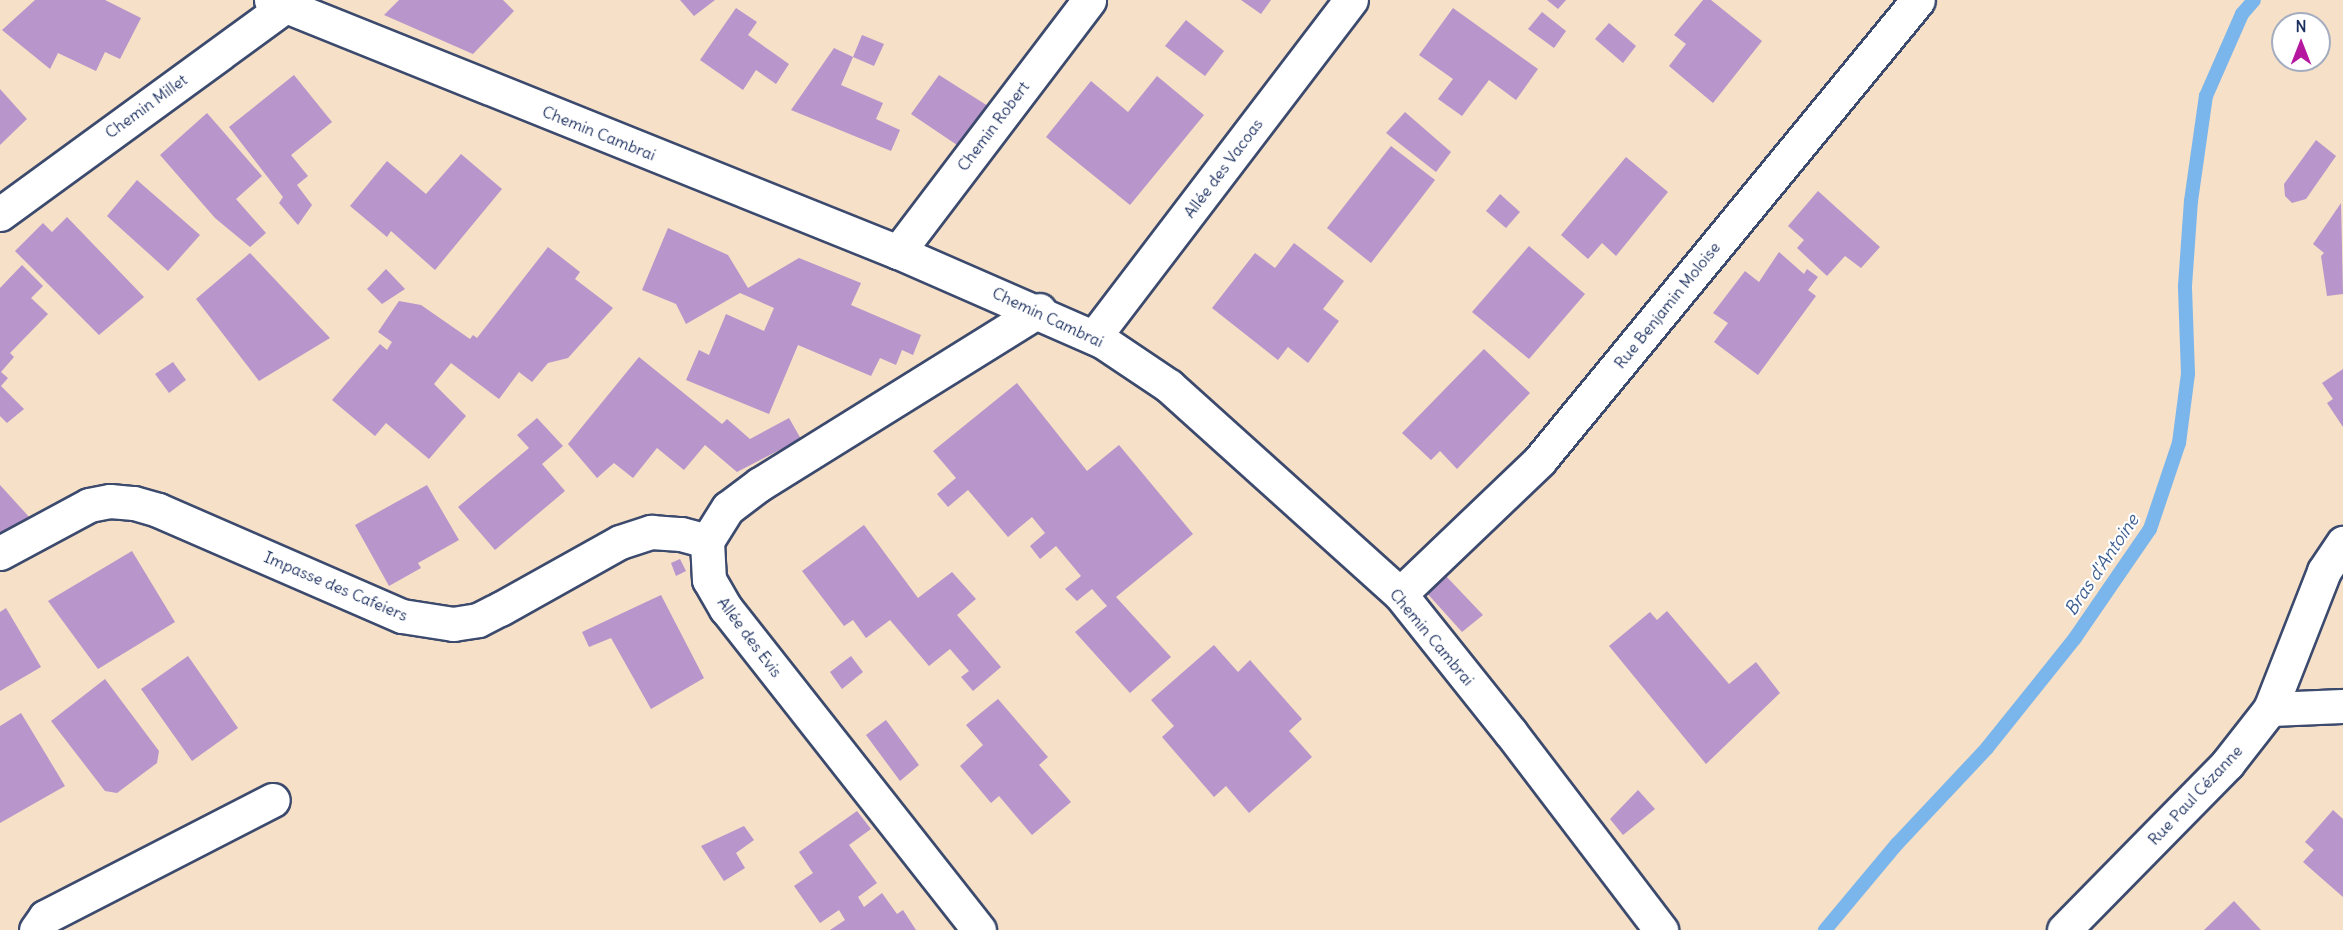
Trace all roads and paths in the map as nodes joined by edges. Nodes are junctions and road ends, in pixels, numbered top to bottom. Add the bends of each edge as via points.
1 (1089, 0) edge
2 (1351, 0) edge
3 (1918, 0) edge
4 (283, 2) edge
5 (0, 214) edge
6 (898, 252) junction
7 (1039, 310) junction
8 (1094, 337) junction
9 (707, 541) junction
10 (2343, 543) edge
11 (0, 553) edge
12 (1400, 594) junction
13 (2343, 706) edge
14 (2270, 709) junction
15 (273, 800) dead end
16 (36, 930) edge
17 (979, 930) edge
18 (1661, 930) edge
19 (2064, 930) edge

1 - 6 street, Chemin Robert
2 - 8 street, Allée des Vacoas
3 - 12 street, Rue Benjamin Moloise via 1540,460
4 - 5 street, Chemin Millet
4 - 6 street, Chemin Cambrai
6 - 7 street, Chemin Cambrai
7 - 8 street, Chemin Cambrai
7 - 9 street via 760,484 728,508
8 - 12 street, Chemin Cambrai via 1169,386
9 - 11 street, Impasse des Cafeiers via 651,532 620,542 478,620 453,624 402,616 158,510 134,504 110,501 88,505
9 - 17 street, Allée des Evis via 709,580 726,609
10 - 14 street, Rue Paul Cézanne via 2324,571
12 - 18 street, Chemin Cambrai
13 - 14 street
14 - 19 street, Rue Paul Cézanne via 2227,764
15 - 16 street via 45,917

